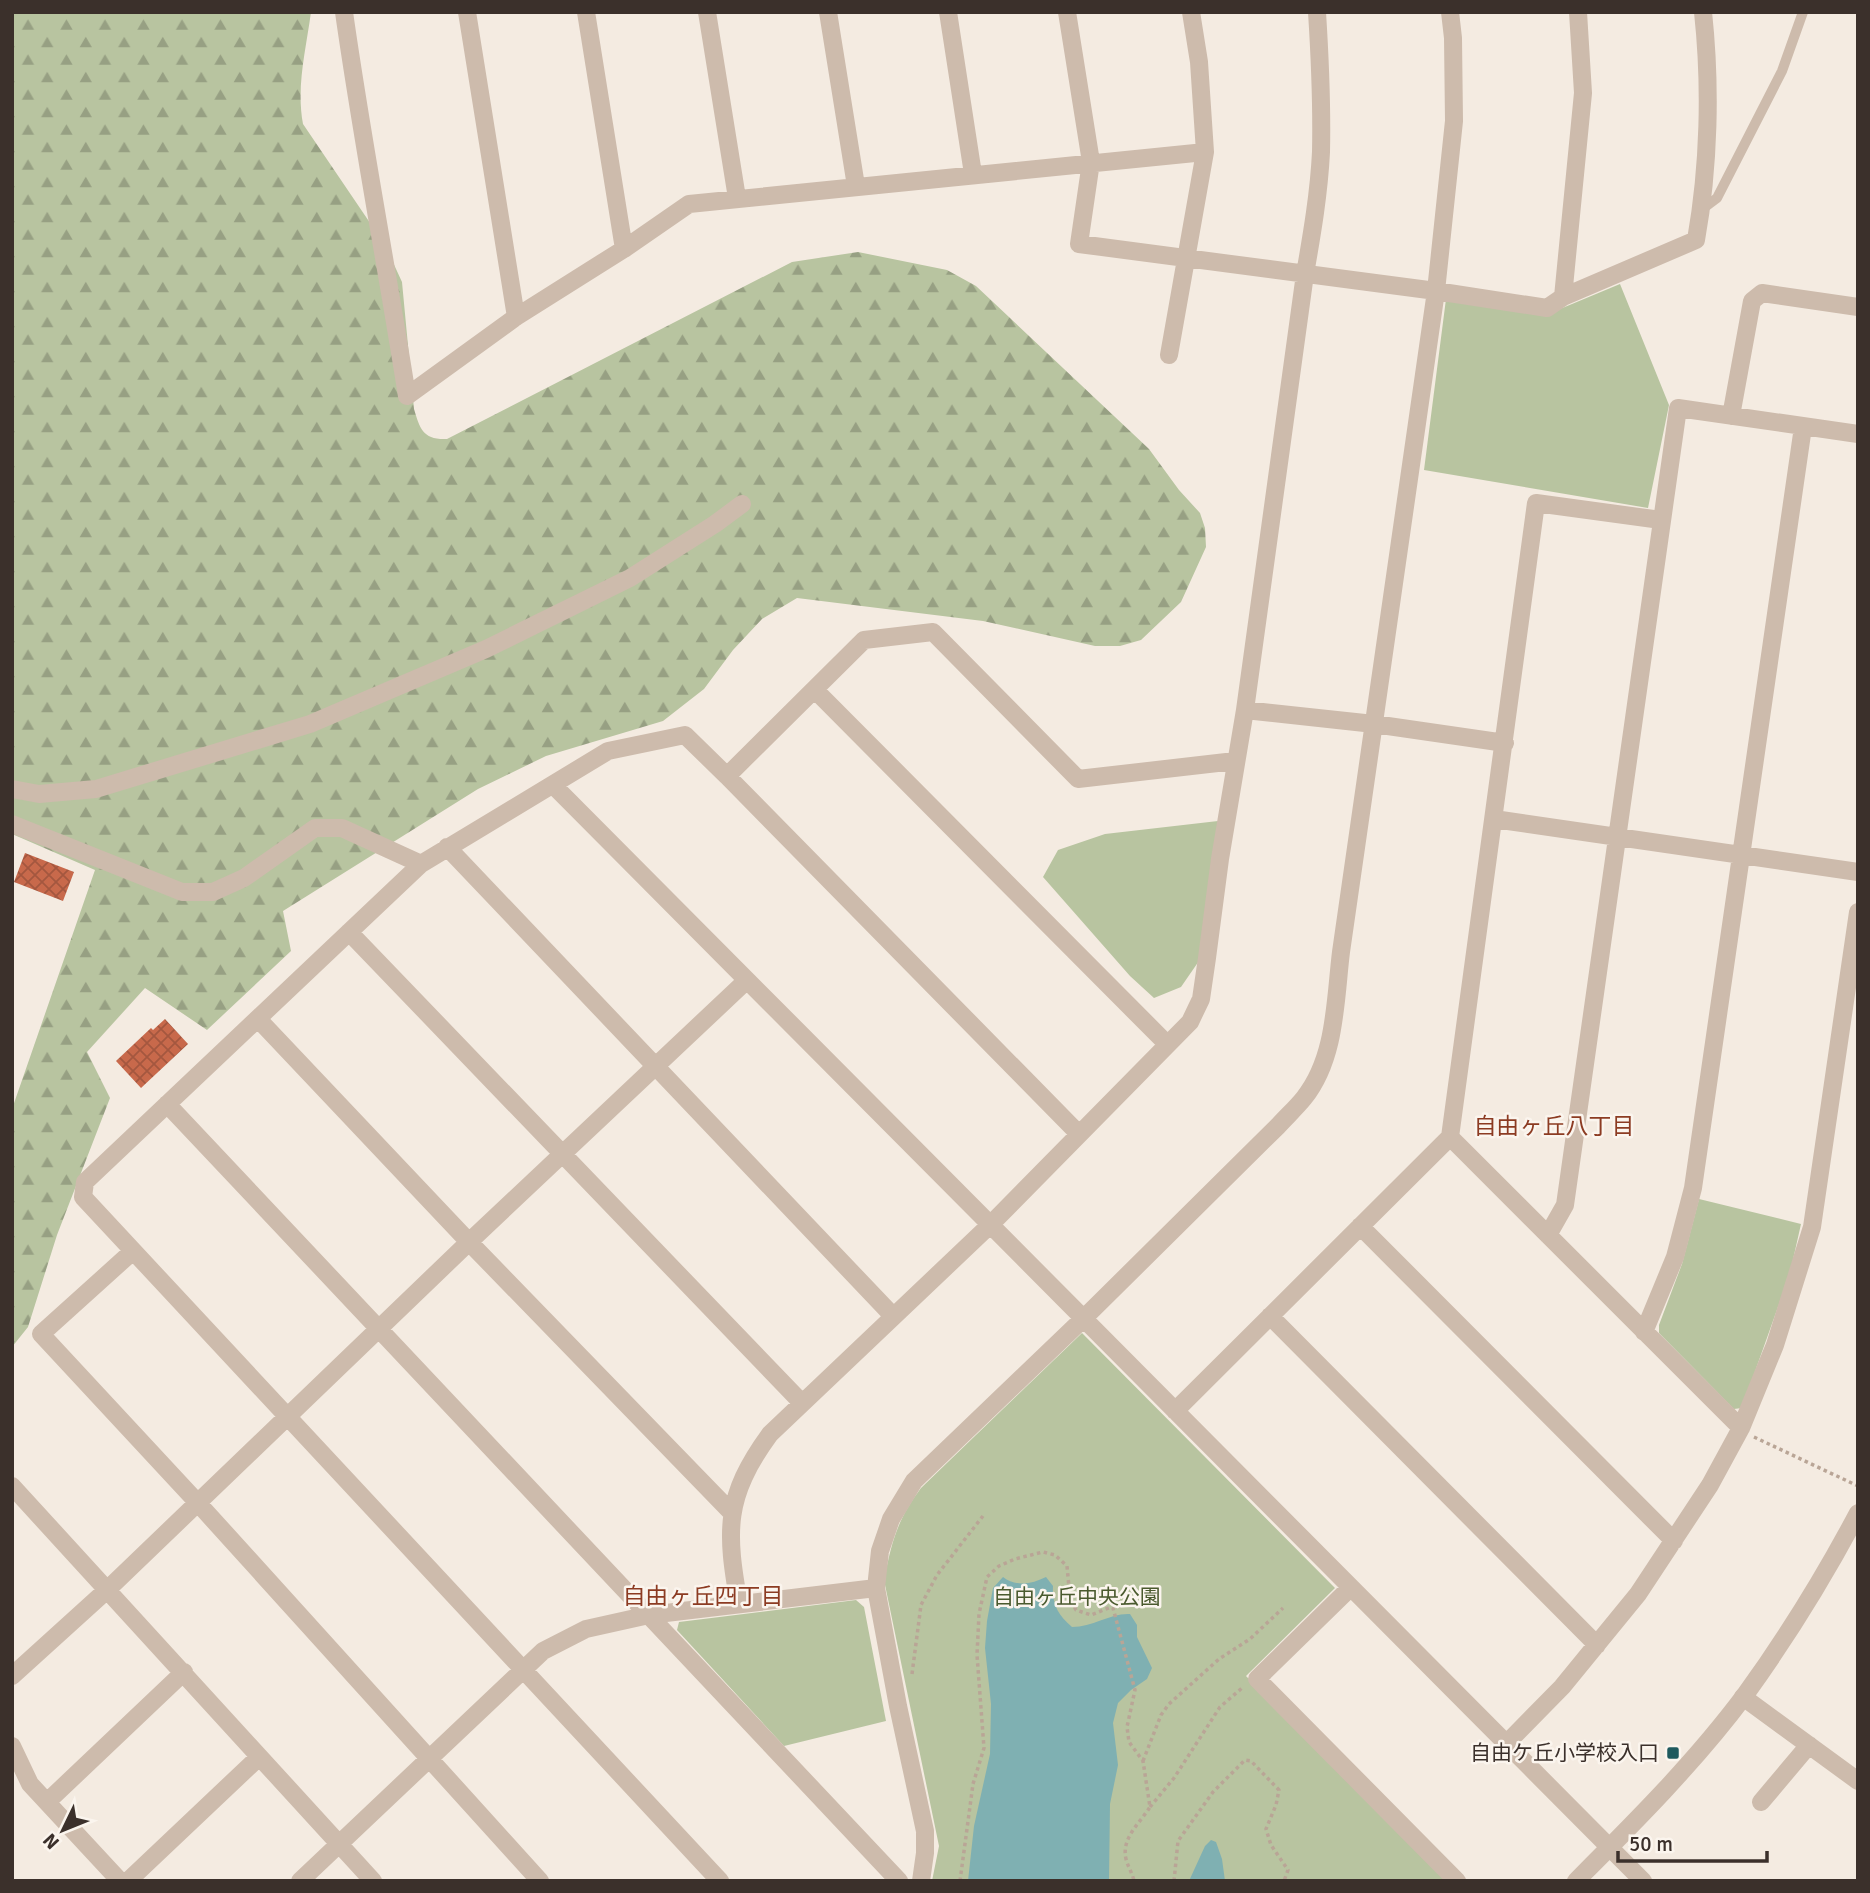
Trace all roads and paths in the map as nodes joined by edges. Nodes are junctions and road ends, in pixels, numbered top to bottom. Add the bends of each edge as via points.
1 (344, 12) edge
2 (467, 12) edge
3 (586, 12) edge
4 (707, 12) edge
5 (828, 12) edge
6 (948, 12) edge
7 (1068, 12) edge
8 (1191, 12) edge
9 (1317, 12) edge
10 (1450, 12) edge
11 (1578, 12) edge
12 (1703, 12) edge
13 (1803, 12) edge
14 (1205, 152) junction
15 (1091, 162) junction
16 (973, 174) junction
17 (856, 186) junction
18 (737, 198) junction
19 (1701, 210) junction
20 (624, 249) junction
21 (1187, 257) junction
22 (1305, 274) junction
23 (1436, 291) junction
24 (1563, 297) junction
25 (1858, 307) edge
26 (516, 317) junction
27 (1169, 355) dead end
28 (1731, 416) junction
29 (1803, 427) junction
30 (1858, 434) edge
31 (742, 504) dead end
32 (1661, 520) junction
33 (815, 690) junction
34 (1245, 710) junction
35 (1374, 723) junction
36 (1504, 743) junction
37 (1235, 761) junction
38 (727, 776) junction
39 (554, 786) junction
40 (12, 789) edge
41 (1494, 818) junction
42 (12, 824) edge
43 (1617, 838) junction
44 (447, 847) junction
45 (1740, 856) junction
46 (421, 864) junction
47 (1858, 872) edge
48 (1858, 912) edge
49 (349, 932) junction
50 (746, 981) junction
51 (258, 1019) junction
52 (1167, 1044) junction
53 (655, 1067) junction
54 (167, 1104) junction
55 (1078, 1133) junction
56 (1450, 1137) junction
57 (562, 1154) junction
58 (991, 1224) junction
59 (1360, 1226) junction
60 (1548, 1235) junction
61 (469, 1242) junction
62 (133, 1251) junction
63 (893, 1316) junction
64 (1270, 1316) junction
65 (1084, 1318) junction
66 (380, 1328) junction
67 (1644, 1332) junction
68 (801, 1402) junction
69 (1175, 1411) junction
70 (288, 1416) junction
71 (1741, 1428) junction
72 (12, 1486) edge
73 (1858, 1486) edge
74 (197, 1502) junction
75 (732, 1513) junction
76 (1858, 1513) edge
77 (983, 1516) dead end
78 (1674, 1541) junction
79 (876, 1588) junction
80 (1350, 1588) junction
81 (108, 1589) junction
82 (739, 1604) junction
83 (1283, 1608) dead end
84 (649, 1615) junction
85 (1597, 1645) junction
86 (523, 1669) junction
87 (184, 1672) junction
88 (12, 1676) edge
89 (1257, 1679) junction
90 (1743, 1697) junction
91 (898, 1706) junction
92 (1506, 1744) junction
93 (1809, 1745) junction
94 (12, 1746) edge
95 (260, 1757) junction
96 (428, 1758) junction
97 (1143, 1760) junction
98 (1858, 1781) edge
99 (47, 1802) junction
100 (1761, 1802) dead end
101 (1150, 1807) junction
102 (339, 1844) junction
103 (1610, 1847) junction
104 (109, 1877) edge
105 (128, 1881) edge
106 (300, 1881) edge
107 (373, 1881) edge
108 (540, 1881) edge
109 (720, 1881) edge
110 (899, 1881) edge
111 (921, 1881) edge
112 (960, 1881) edge
113 (1134, 1881) edge
114 (1174, 1881) edge
115 (1284, 1881) edge
116 (1457, 1881) edge
117 (1576, 1881) edge
118 (1643, 1881) edge

1 - 26 street via 407,396
2 - 26 street
3 - 20 street
4 - 18 street
5 - 17 street
6 - 16 street
7 - 15 street
8 - 14 street
9 - 22 street via 1321,153
10 - 23 street via 1454,121
11 - 24 street via 1583,93
12 - 19 street via 1706,73
13 - 19 lane via 1782,71 1717,198
14 - 15 street
14 - 21 street
15 - 16 street
15 - 21 street via 1079,244
16 - 17 street
17 - 18 street
18 - 20 street via 689,204
19 - 24 street via 1696,240
20 - 26 street
21 - 22 street
21 - 27 street
22 - 23 street
22 - 34 street
23 - 24 street via 1546,308
23 - 35 street
25 - 28 street via 1762,293 1752,301
28 - 29 street
28 - 32 street via 1678,408
29 - 30 street
29 - 45 street
31 - 40 street via 630,578 486,649 310,724 96,789 39,794
32 - 36 street via 1536,503
32 - 43 street
33 - 37 street via 864,640 933,632 1079,779
33 - 38 street
33 - 52 street
34 - 35 street
34 - 37 street
35 - 36 street
35 - 65 street via 1332,1033 1322,1068 1305,1098 1287,1117
36 - 41 street
37 - 52 street via 1201,999 1190,1022
38 - 39 street via 685,735 608,751
38 - 55 street
39 - 44 street
39 - 50 street
41 - 43 street
41 - 56 street
42 - 46 street via 182,892 213,892 244,878 314,828 342,828
43 - 45 street
43 - 60 street via 1565,1205
44 - 46 street
44 - 53 street
45 - 47 street
45 - 67 street via 1693,1188 1675,1257
46 - 49 street
48 - 71 street via 1812,1227 1775,1345
49 - 51 street
49 - 57 street
50 - 53 street
50 - 58 street
51 - 54 street
51 - 61 street
52 - 55 street
53 - 57 street
53 - 63 street
54 - 62 street via 85,1182 83,1197
54 - 66 street
55 - 58 street
56 - 59 street
56 - 60 street
57 - 61 street
57 - 68 street
58 - 63 street
58 - 65 street
59 - 64 street
59 - 78 street
60 - 67 street
61 - 66 street
61 - 75 street
62 - 70 street
62 - 74 street via 41,1334
63 - 68 street
64 - 69 street
64 - 85 street
65 - 69 street
65 - 79 street via 914,1481 891,1519 880,1551
66 - 70 street
66 - 84 street
67 - 71 street
68 - 75 street via 754,1456
69 - 80 street
70 - 74 street
70 - 86 street
71 - 73 path
71 - 78 street
72 - 81 street
74 - 81 street
74 - 96 street
75 - 82 street via 730,1552
76 - 90 street via 1828,1570
77 - 91 path via 937,1575 921,1605 909,1694
78 - 85 street
79 - 82 street
79 - 91 street
80 - 89 street
80 - 92 street
81 - 87 street
81 - 88 street
82 - 84 street
83 - 97 path via 1169,1704
84 - 86 street via 586,1629 543,1651
84 - 110 street
85 - 92 street
86 - 96 street
86 - 109 street
87 - 95 street
87 - 99 street
89 - 101 path via 1220,1707
89 - 116 street
90 - 93 street
90 - 103 street via 1684,1769
91 - 111 street via 925,1831
92 - 103 street
93 - 98 street
93 - 100 street
94 - 99 street via 30,1784
95 - 102 street
95 - 105 street
96 - 102 street
96 - 108 street
97 - 101 path
97 - 112 path via 1129,1742 1127,1727 1136,1696 1113,1608 1091,1615 1076,1609 1070,1598 1067,1566 1055,1555 1042,1552 999,1566 987,1577 979,1614 977,1655 984,1748 973,1784
99 - 104 street
101 - 113 path via 1126,1847
102 - 106 street
102 - 107 street
103 - 117 street
103 - 118 street
114 - 115 path via 1178,1841 1213,1792 1245,1760 1279,1790 1266,1829 1288,1870

